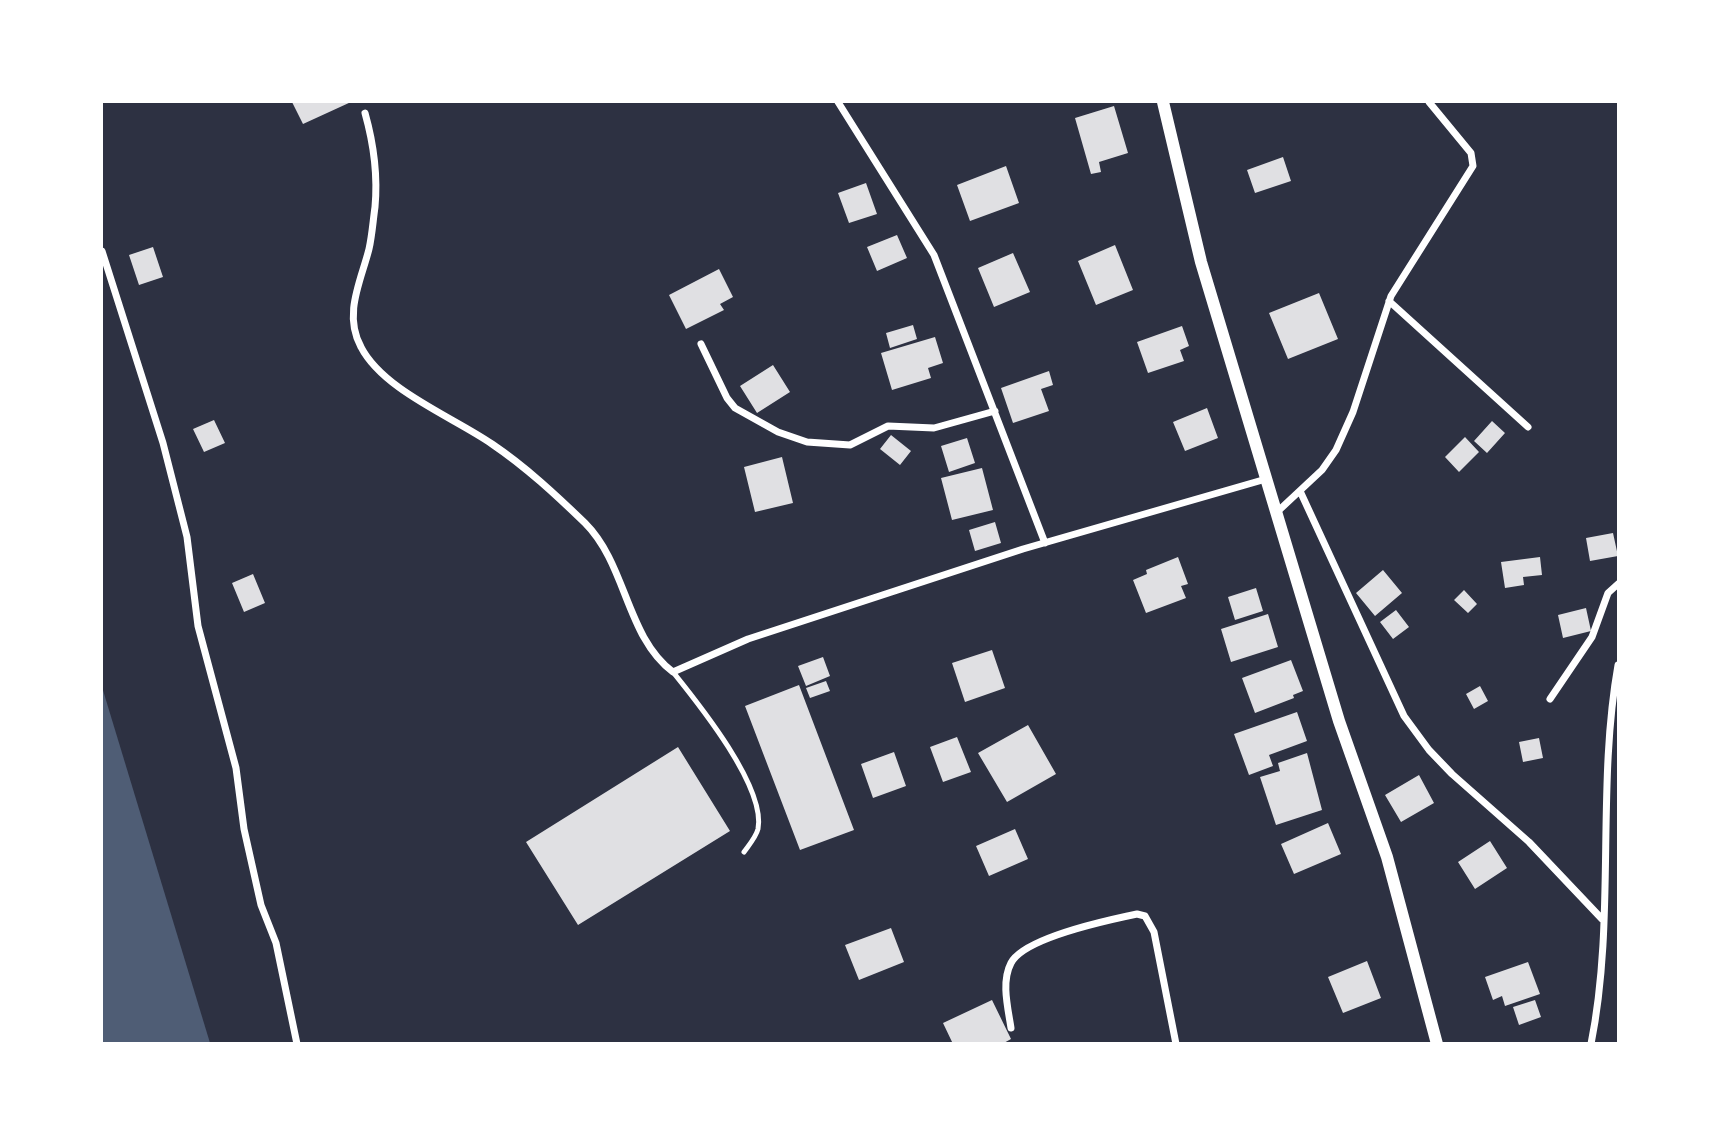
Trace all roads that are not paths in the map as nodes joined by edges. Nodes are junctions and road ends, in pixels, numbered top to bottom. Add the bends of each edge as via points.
1 (838, 102) edge
2 (1163, 102) edge
3 (1429, 102) edge
4 (365, 113) dead end
5 (102, 251) edge
6 (1389, 301) junction
7 (701, 344) dead end
8 (995, 411) junction
9 (1528, 427) dead end
10 (1266, 480) junction
11 (1300, 491) junction
12 (1276, 513) junction
13 (1045, 543) junction
14 (1619, 584) edge
15 (1619, 665) edge
16 (673, 672) junction
17 (1550, 699) dead end
18 (744, 852) dead end
19 (1602, 919) junction
20 (1011, 1028) dead end
21 (297, 1044) edge
22 (1176, 1044) edge
23 (1437, 1044) edge
24 (1591, 1044) edge

1 - 8 street via 925,236
2 - 10 street via 1199,255
3 - 6 street via 1471,153 1473,166
4 - 16 street via 377,166 369,249 354,294 354,322 361,347 386,375 527,469 588,526 606,551 654,656
5 - 21 street via 163,443 187,537 198,626 236,768 261,905 276,943
6 - 9 street
6 - 11 street via 1336,450
7 - 8 street via 735,408 807,442 850,445 888,426 934,428
8 - 13 street
10 - 12 street
10 - 13 street
11 - 12 street
11 - 19 street via 1404,716 1452,774 1529,842
12 - 23 street via 1339,721 1387,857
13 - 16 street via 748,639
14 - 17 street via 1608,593 1592,637
15 - 19 street via 1609,728
16 - 18 lane via 731,751 754,801 758,831
19 - 24 street
20 - 22 street via 1006,980 1016,955 1059,936 1137,914 1145,916 1154,932

